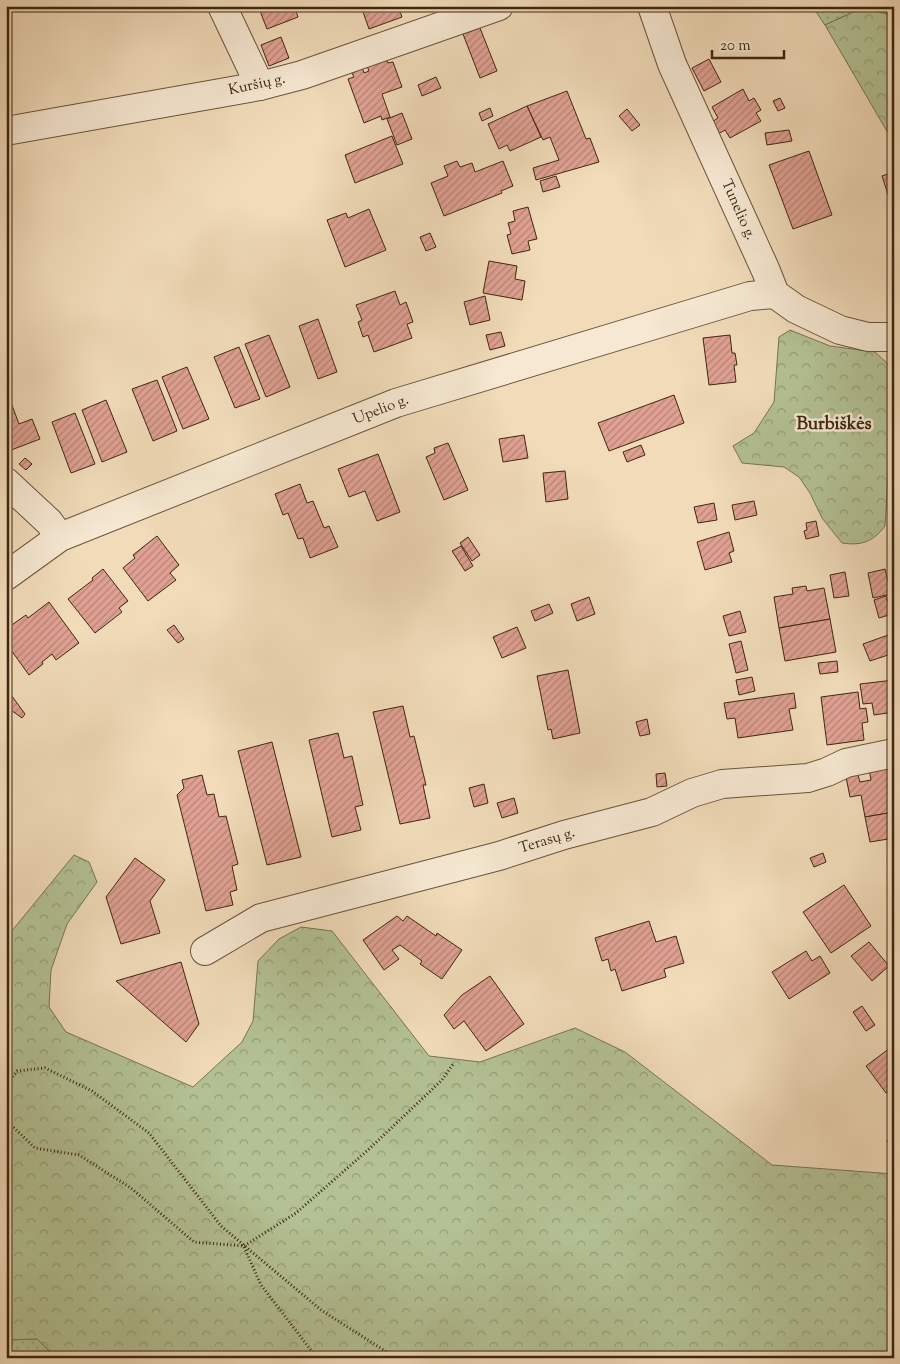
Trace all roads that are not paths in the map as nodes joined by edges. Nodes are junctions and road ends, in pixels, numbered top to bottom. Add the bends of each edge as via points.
1 (222, 6) edge
2 (499, 6) edge
3 (652, 6) edge
4 (260, 86) junction
5 (6, 131) edge
6 (775, 294) junction
7 (894, 337) edge
8 (6, 482) edge
9 (60, 537) junction
10 (6, 576) edge
11 (894, 753) edge
12 (205, 951) dead end

1 - 4 street
2 - 4 street, Kuršių g. via 302,75
3 - 6 street, Tunelio g. via 672,64
4 - 5 street, Kuršių g.
6 - 7 street via 796,309 840,330 868,337
6 - 9 street, Upelio g. via 750,296 396,403
8 - 9 street via 49,522
9 - 10 street, Upelio g.
11 - 12 street, Terasų g. via 846,763 808,778 722,784 692,792 652,812 261,918

